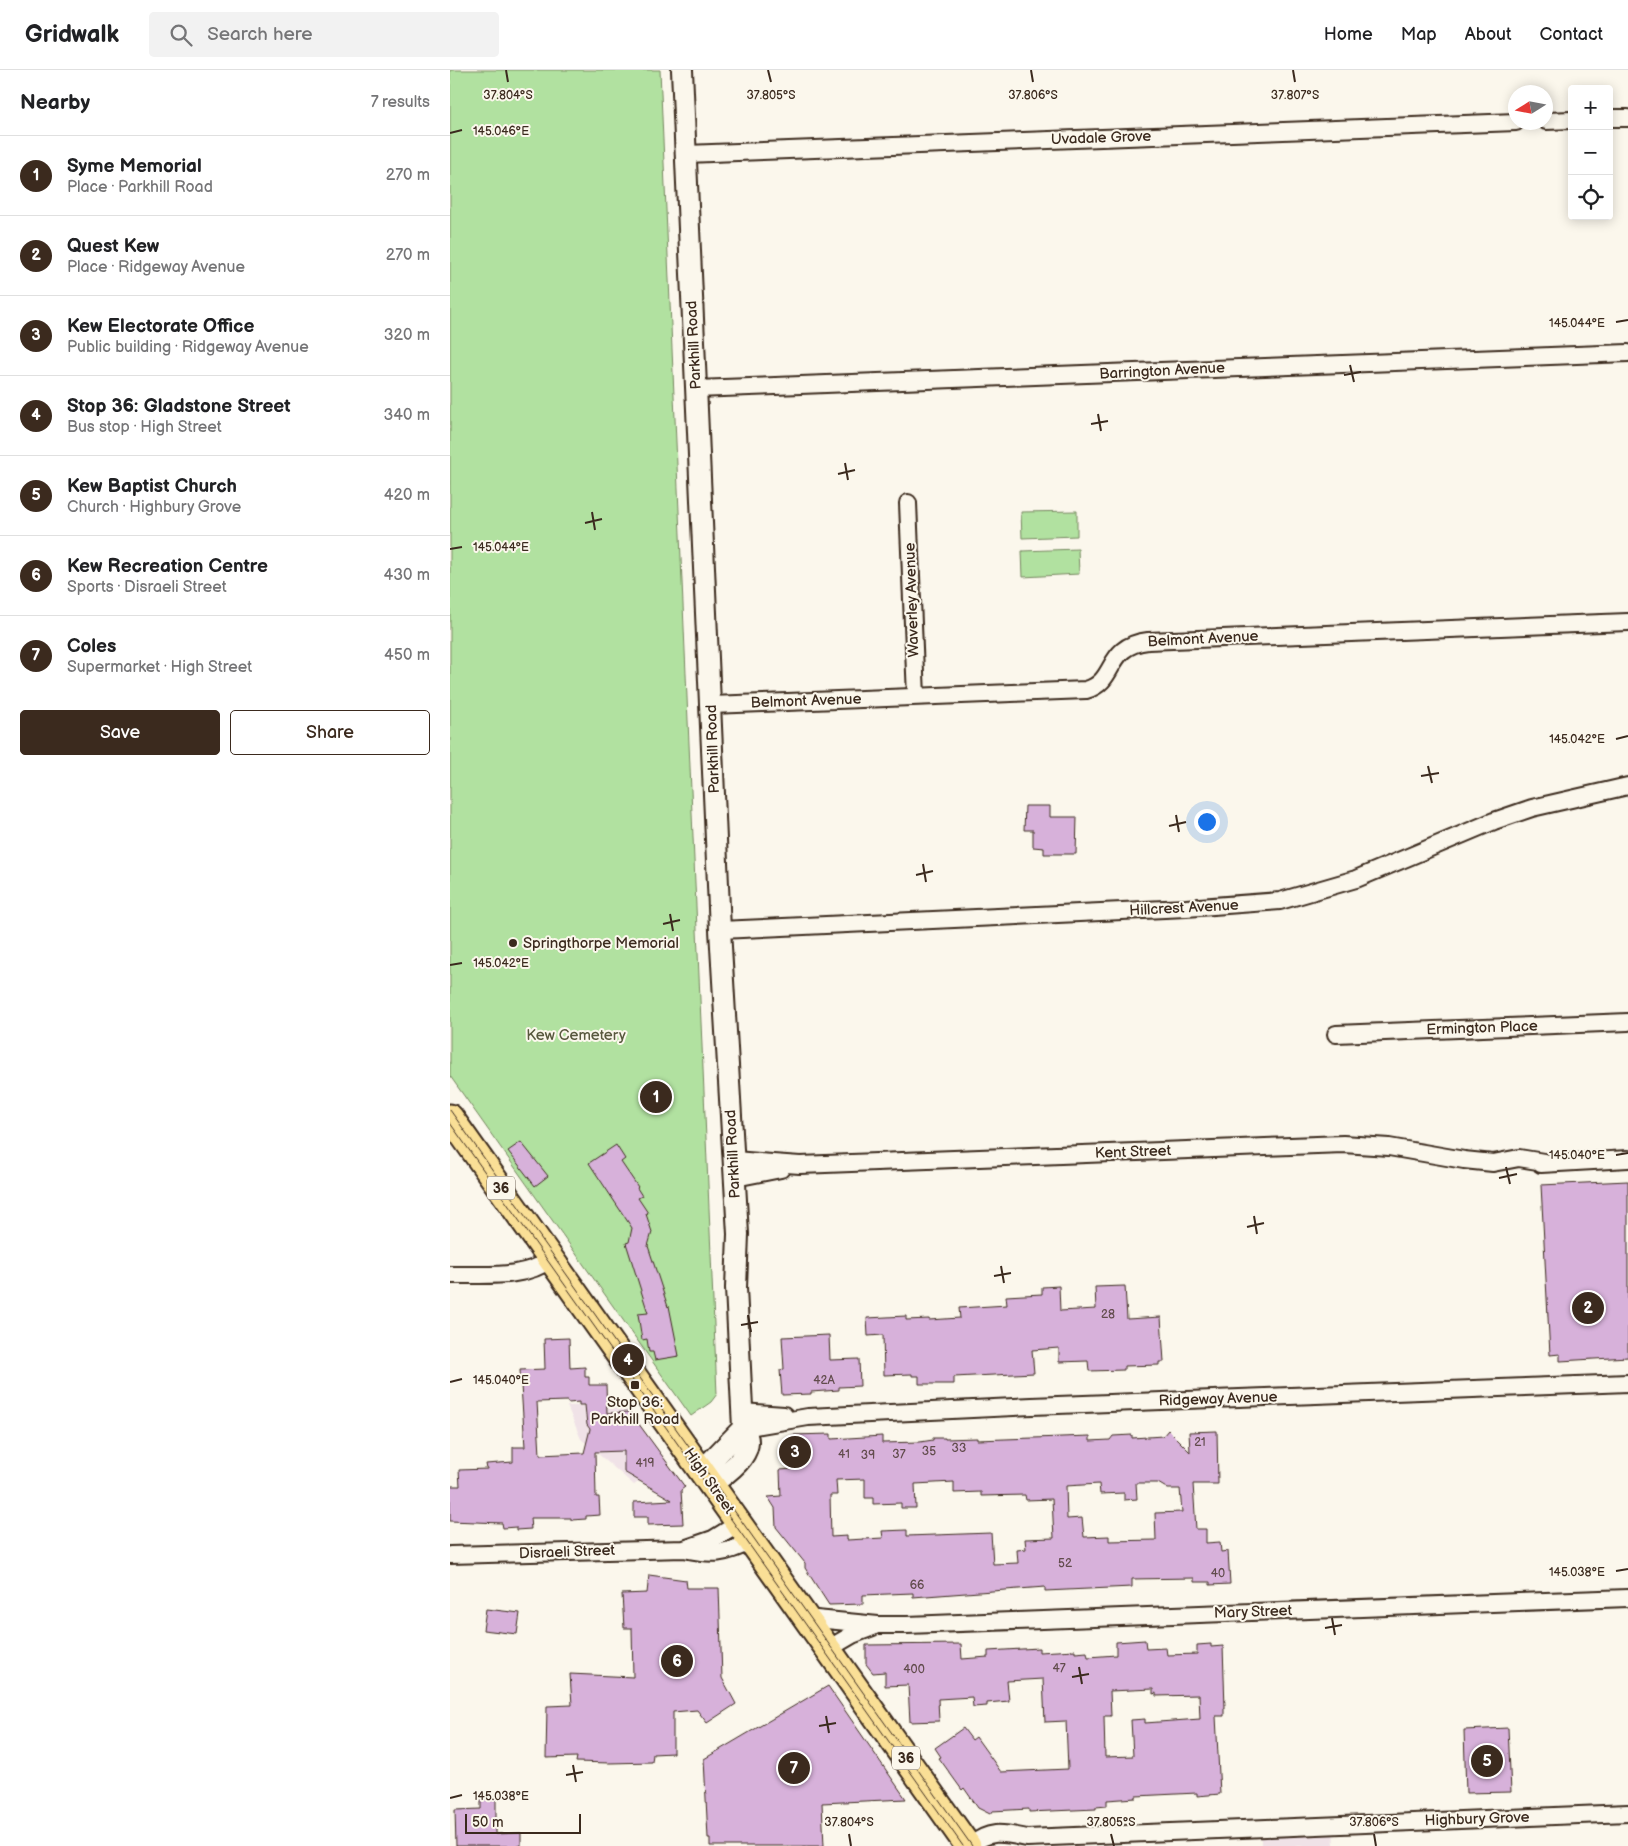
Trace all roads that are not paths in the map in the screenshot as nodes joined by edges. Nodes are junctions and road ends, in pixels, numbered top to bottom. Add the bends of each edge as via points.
1 (682, 70) edge
2 (1613, 118) edge
3 (1628, 118) edge
4 (1568, 120) edge
5 (1553, 121) edge
6 (1508, 122) edge
7 (686, 154) junction
8 (1628, 353) edge
9 (696, 389) junction
10 (908, 503) dead end
11 (1628, 622) edge
12 (916, 697) junction
13 (711, 705) junction
14 (1628, 786) edge
15 (720, 930) junction
16 (1628, 1022) edge
17 (1336, 1034) dead end
18 (450, 1117) edge
19 (1628, 1159) edge
20 (734, 1169) junction
21 (551, 1259) junction
22 (450, 1275) edge
23 (1628, 1383) edge
24 (742, 1420) junction
25 (706, 1477) junction
26 (745, 1532) junction
27 (450, 1555) edge
28 (1628, 1598) edge
29 (806, 1618) junction
30 (878, 1625) junction
31 (828, 1649) junction
32 (1628, 1813) edge
33 (1027, 1838) junction
34 (969, 1846) edge
35 (1003, 1846) edge

1 - 7 street, Parkhill Road
2 - 3 street
4 - 5 street
6 - 7 street, Uvadale Grove
7 - 9 street, Parkhill Road
8 - 9 street, Barrington Avenue
9 - 13 street, Parkhill Road
10 - 12 street, Waverley Avenue
11 - 12 street, Belmont Avenue via 1137,642 1116,656 1100,684 1086,690
12 - 13 street, Belmont Avenue
13 - 15 street, Parkhill Road
14 - 15 street, Hillcrest Avenue via 1524,811 1356,879 1280,901
15 - 20 street, Parkhill Road
16 - 17 street, Ermington Place
18 - 21 main road, High Street / 36
19 - 20 street, Kent Street via 1550,1162 1520,1158 1497,1163 1365,1144 1329,1144
20 - 24 street, Parkhill Road
21 - 22 street via 539,1267 519,1273
21 - 25 main road, High Street / 36
23 - 24 street, Ridgeway Avenue
24 - 25 street, Parkhill Road via 748,1440 739,1464
25 - 26 main road, High Street / 36
26 - 27 street, Disraeli Street via 727,1552 716,1554 684,1549
26 - 29 main road, High Street / 36
28 - 30 street, Mary Street
29 - 30 street, Mary Street
29 - 31 main road, High Street / 36
30 - 31 street, Mary Street
31 - 34 main road, High Street / 36
32 - 33 street, Highbury Grove
33 - 34 street, Highbury Grove via 1002,1832 986,1835
33 - 35 street, Highbury Grove

